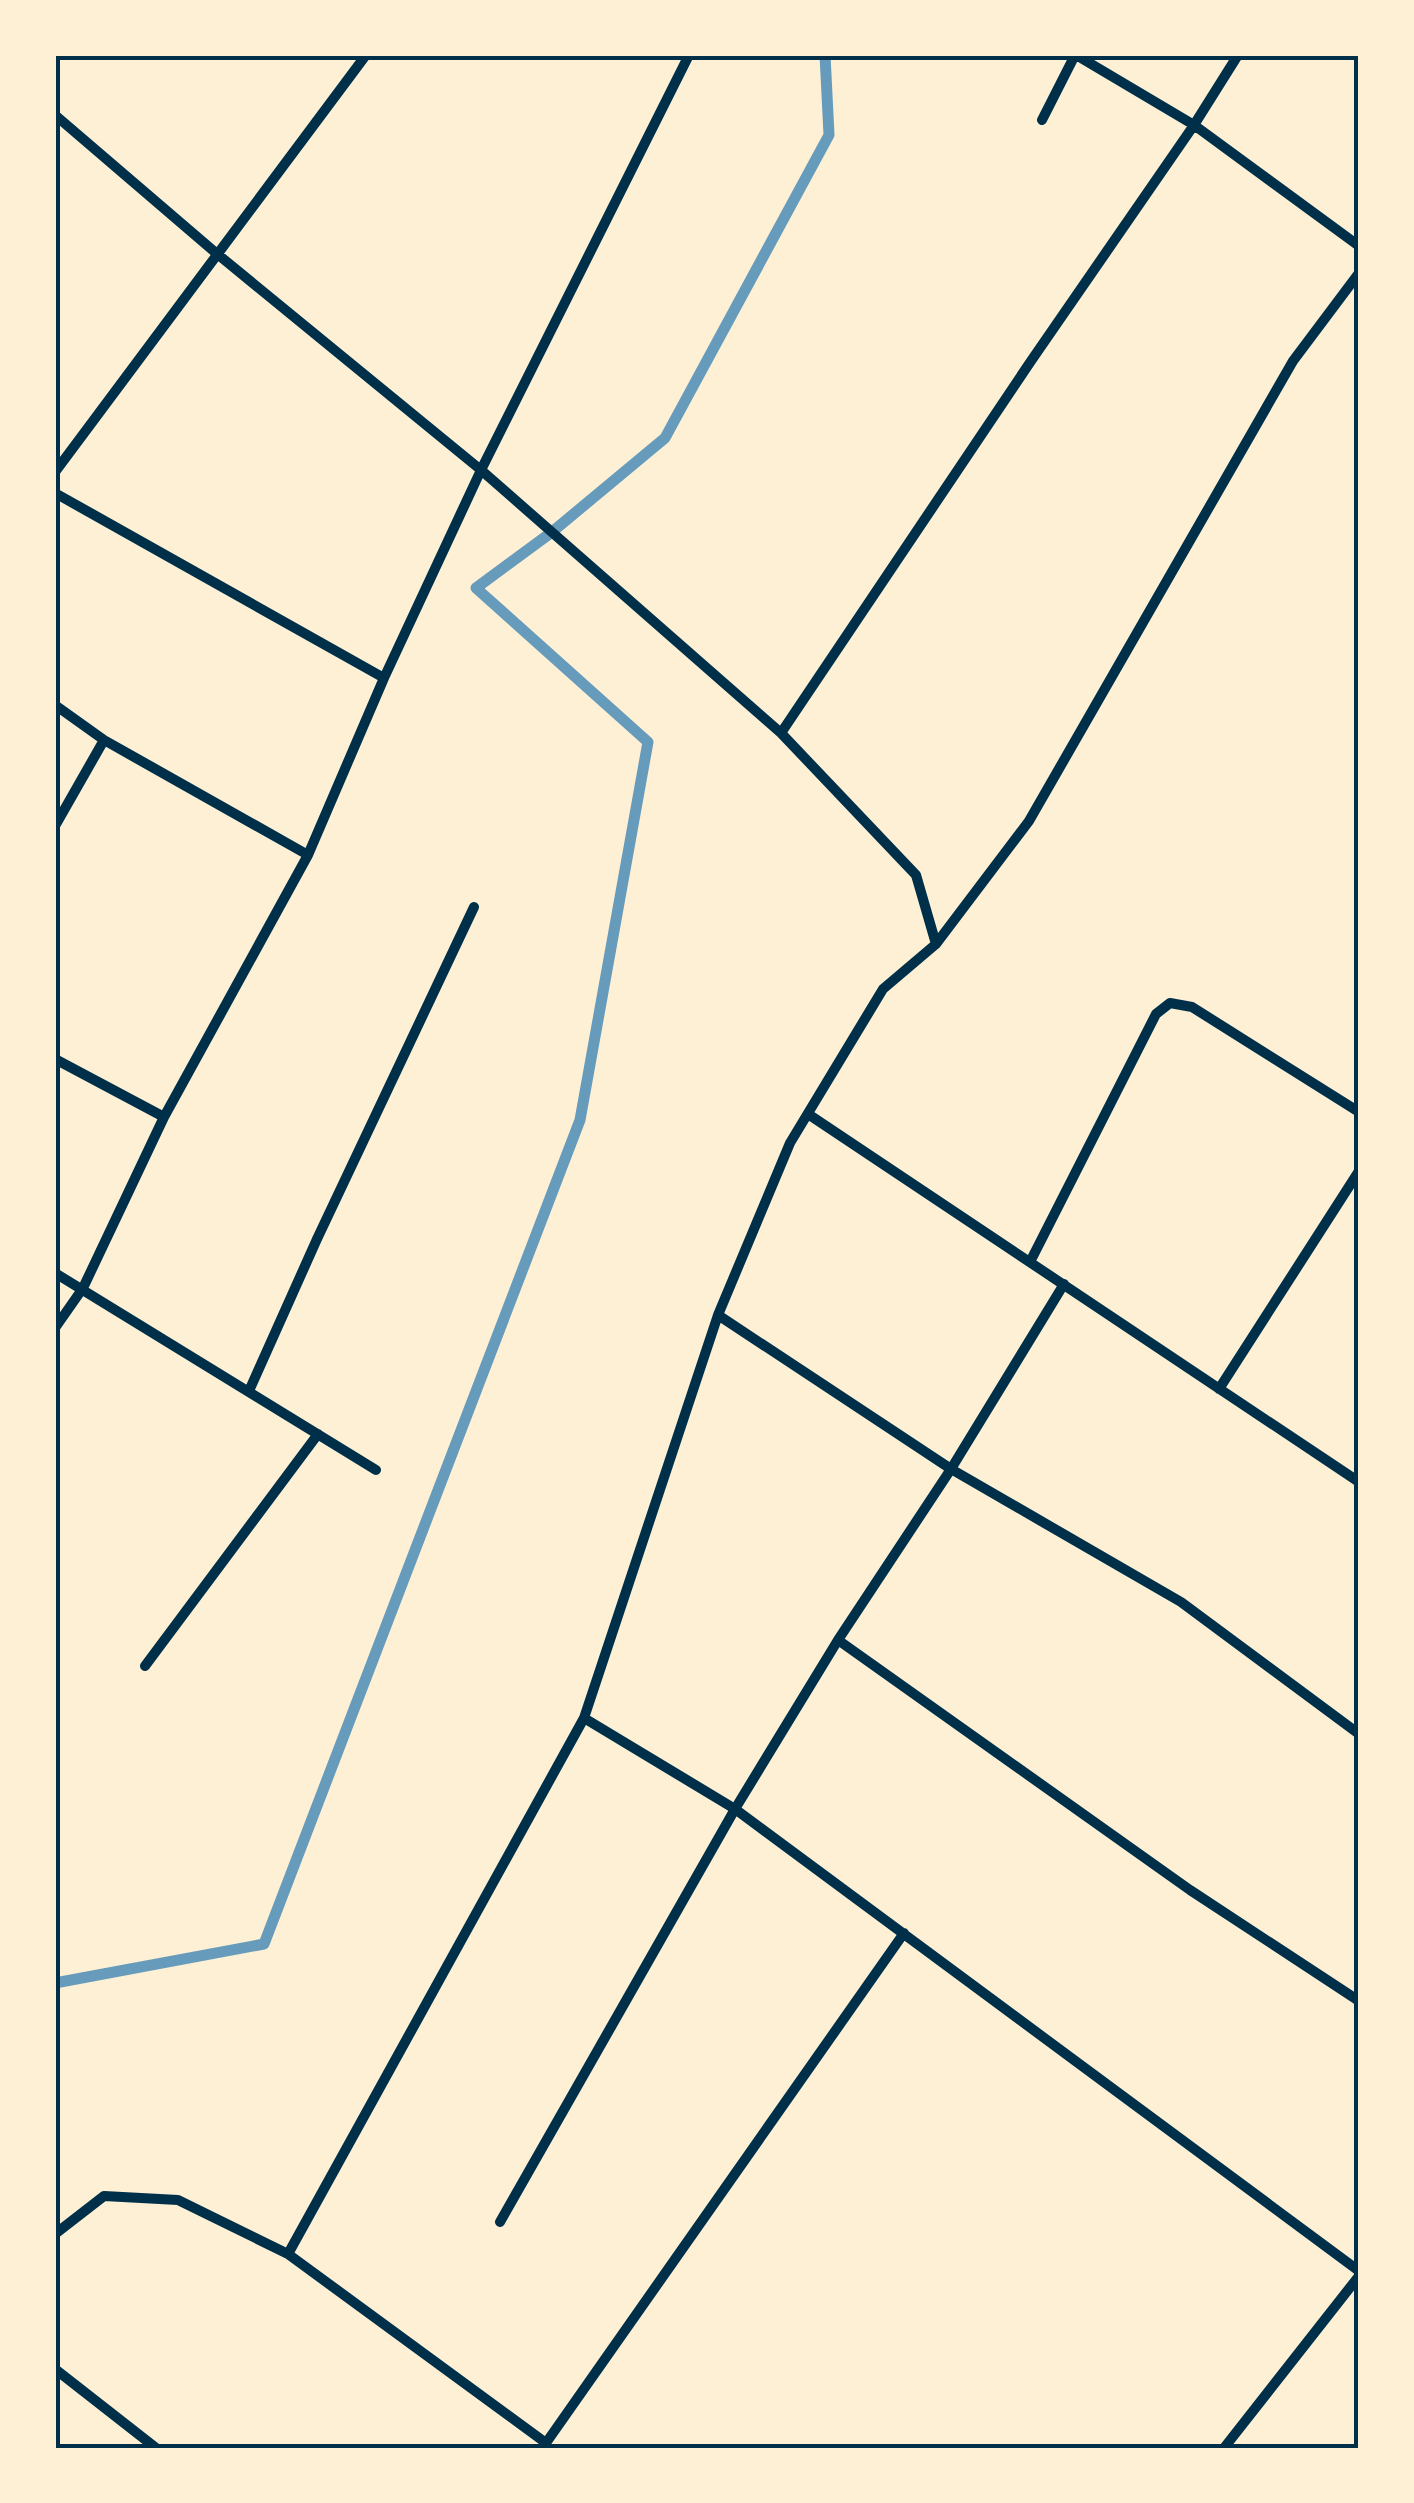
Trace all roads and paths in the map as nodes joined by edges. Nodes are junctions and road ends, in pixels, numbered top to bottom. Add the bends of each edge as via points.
1 (366, 55) edge
2 (689, 55) edge
3 (1075, 55) edge
4 (1238, 55) edge
5 (55, 115) edge
6 (1042, 120) dead end
7 (1194, 124) junction
8 (1359, 246) edge
9 (216, 253) junction
10 (1359, 274) edge
11 (481, 470) junction
12 (55, 472) edge
13 (55, 493) edge
14 (384, 678) junction
15 (55, 705) edge
16 (782, 733) junction
17 (104, 740) junction
18 (55, 826) edge
19 (308, 855) junction
20 (474, 908) dead end
21 (936, 944) junction
22 (55, 1059) edge
23 (1359, 1112) edge
24 (808, 1114) junction
25 (164, 1117) junction
26 (1359, 1171) edge
27 (1030, 1262) junction
28 (55, 1272) edge
29 (1064, 1284) junction
30 (83, 1288) junction
31 (718, 1315) junction
32 (55, 1328) edge
33 (1219, 1388) junction
34 (249, 1391) junction
35 (318, 1434) junction
36 (951, 1469) junction
37 (376, 1470) dead end
38 (1359, 1482) edge
39 (838, 1640) junction
40 (145, 1666) dead end
41 (584, 1718) junction
42 (1359, 1734) edge
43 (735, 1809) junction
44 (904, 1933) junction
45 (1359, 2001) edge
46 (500, 2222) dead end
47 (55, 2234) edge
48 (288, 2254) junction
49 (1359, 2273) edge
50 (55, 2369) edge
51 (546, 2446) edge
52 (156, 2448) edge
53 (1224, 2448) edge

1 - 9 street
2 - 11 street
3 - 6 street
3 - 7 street
4 - 7 street
5 - 9 street
7 - 8 street
7 - 16 street
9 - 11 street
9 - 12 street
10 - 21 street via 1293,361 1029,820
11 - 14 street
11 - 16 street
13 - 14 street
14 - 19 street
15 - 17 street
16 - 21 street via 916,876
17 - 18 street
17 - 19 street
19 - 25 street
20 - 34 street
21 - 24 street via 883,989
22 - 25 street
23 - 27 street via 1192,1007 1170,1004 1156,1014
24 - 27 street
24 - 31 street
25 - 30 street
26 - 33 street
27 - 29 street
28 - 30 street
29 - 33 street
29 - 36 street
30 - 32 street
30 - 34 street
31 - 36 street
31 - 41 street
33 - 38 street
34 - 35 street
35 - 37 street
35 - 40 street
36 - 39 street
36 - 42 street via 1181,1602
39 - 43 street
39 - 45 street via 1190,1890
41 - 43 street
41 - 48 street
43 - 44 street
43 - 46 street
44 - 49 street
44 - 51 street
47 - 48 street via 104,2196 178,2200
48 - 51 street
49 - 53 street
50 - 52 street

